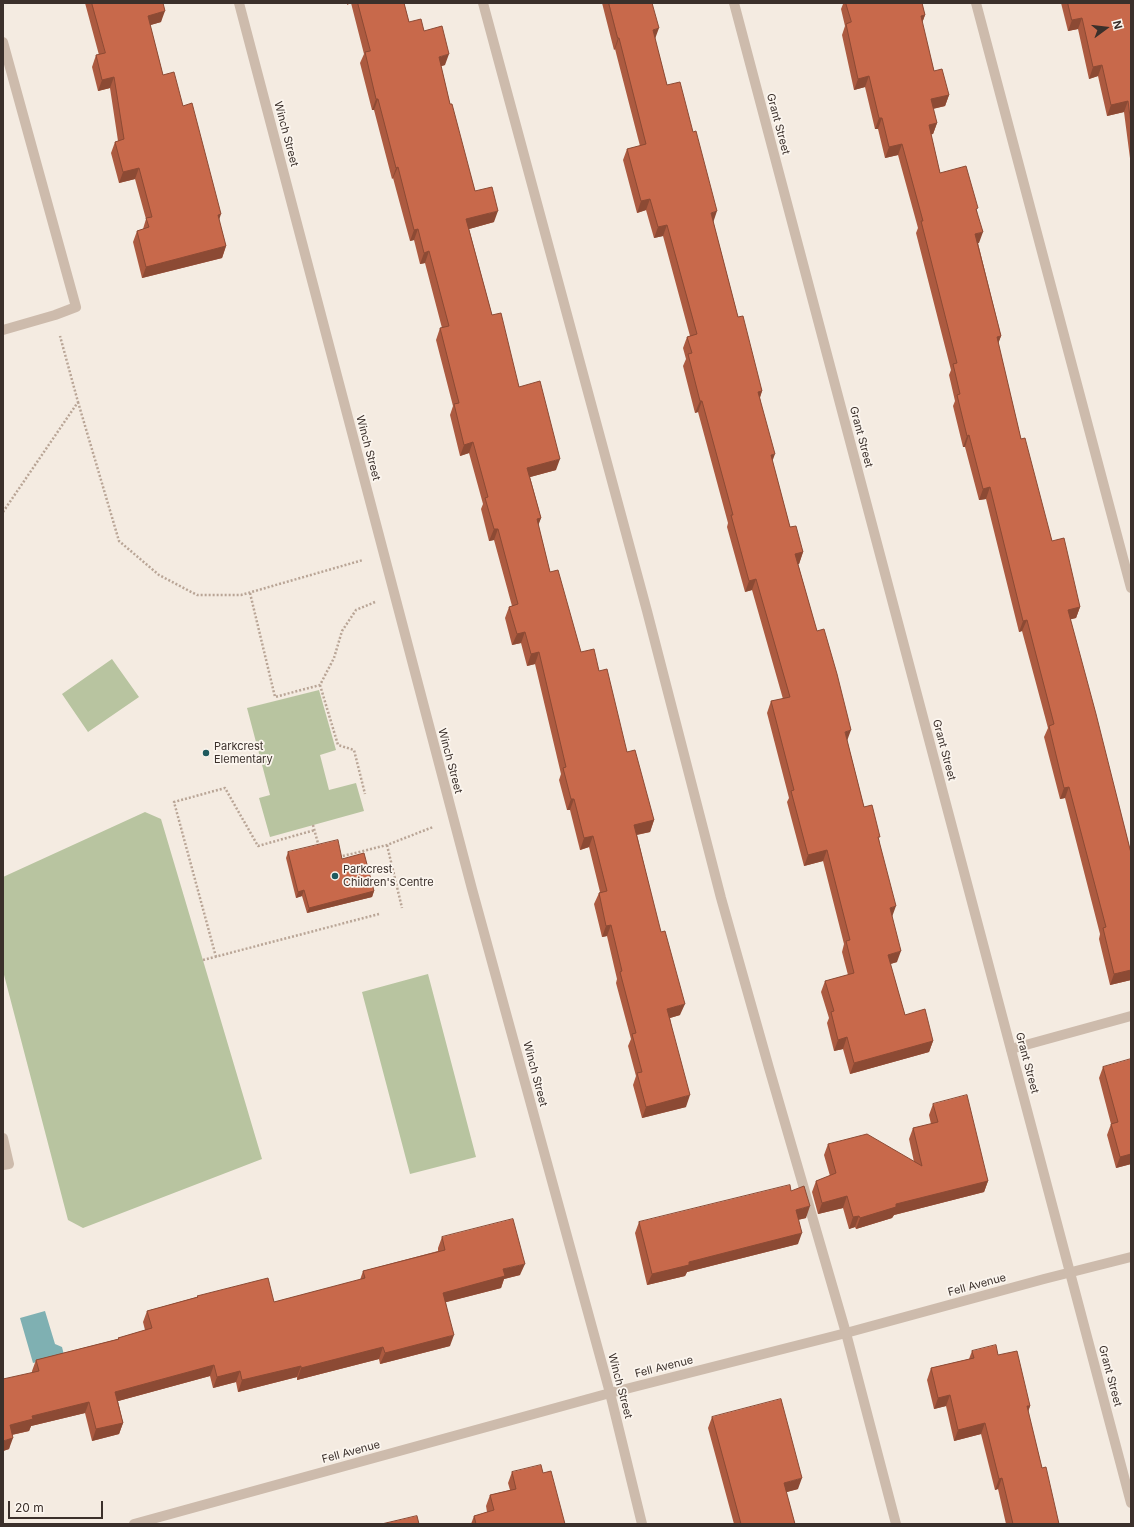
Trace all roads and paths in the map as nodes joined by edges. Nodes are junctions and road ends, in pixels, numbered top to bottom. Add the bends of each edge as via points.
1 (239, 3) edge
2 (483, 3) edge
3 (734, 3) edge
4 (976, 3) edge
5 (3, 42) edge
6 (54, 315) junction
7 (3, 330) edge
8 (78, 402) junction
9 (3, 512) edge
10 (364, 560) dead end
11 (1131, 588) edge
12 (250, 593) junction
13 (375, 602) dead end
14 (320, 684) junction
15 (365, 794) dead end
16 (313, 825) dead end
17 (435, 826) dead end
18 (315, 830) junction
19 (387, 845) junction
20 (319, 850) edge
21 (338, 857) edge
22 (402, 908) dead end
23 (379, 914) dead end
24 (216, 957) junction
25 (203, 960) dead end
26 (1131, 1016) edge
27 (1011, 1048) junction
28 (3, 1138) edge
29 (3, 1165) edge
30 (1131, 1257) edge
31 (1070, 1272) junction
32 (846, 1333) junction
33 (610, 1393) junction
34 (1131, 1503) edge
35 (152, 1522) edge
36 (134, 1524) edge
37 (642, 1524) edge
38 (896, 1524) edge

1 - 33 street, Winch Street via 470,882
2 - 32 street via 647,611 721,898
3 - 27 street, Grant Street
4 - 11 street
5 - 6 street via 76,307
6 - 7 street
6 - 8 path
8 - 9 path
8 - 12 path via 119,541 158,575 197,595
10 - 12 path
12 - 14 path via 275,696
13 - 14 path via 356,610 342,632 334,658
14 - 15 path via 338,745 354,750
16 - 18 path
17 - 19 path
18 - 20 path
18 - 24 path via 258,846 225,788 174,802
19 - 21 path
19 - 22 path
23 - 24 path
24 - 25 path
26 - 27 street
27 - 31 street, Grant Street
28 - 29 street via 9,1164
30 - 31 street, Fell Avenue
31 - 32 street, Fell Avenue
31 - 34 street, Grant Street
32 - 33 street, Fell Avenue
32 - 38 street
33 - 35 street, Fell Avenue
33 - 37 street, Winch Street
35 - 36 street, Fell Avenue

